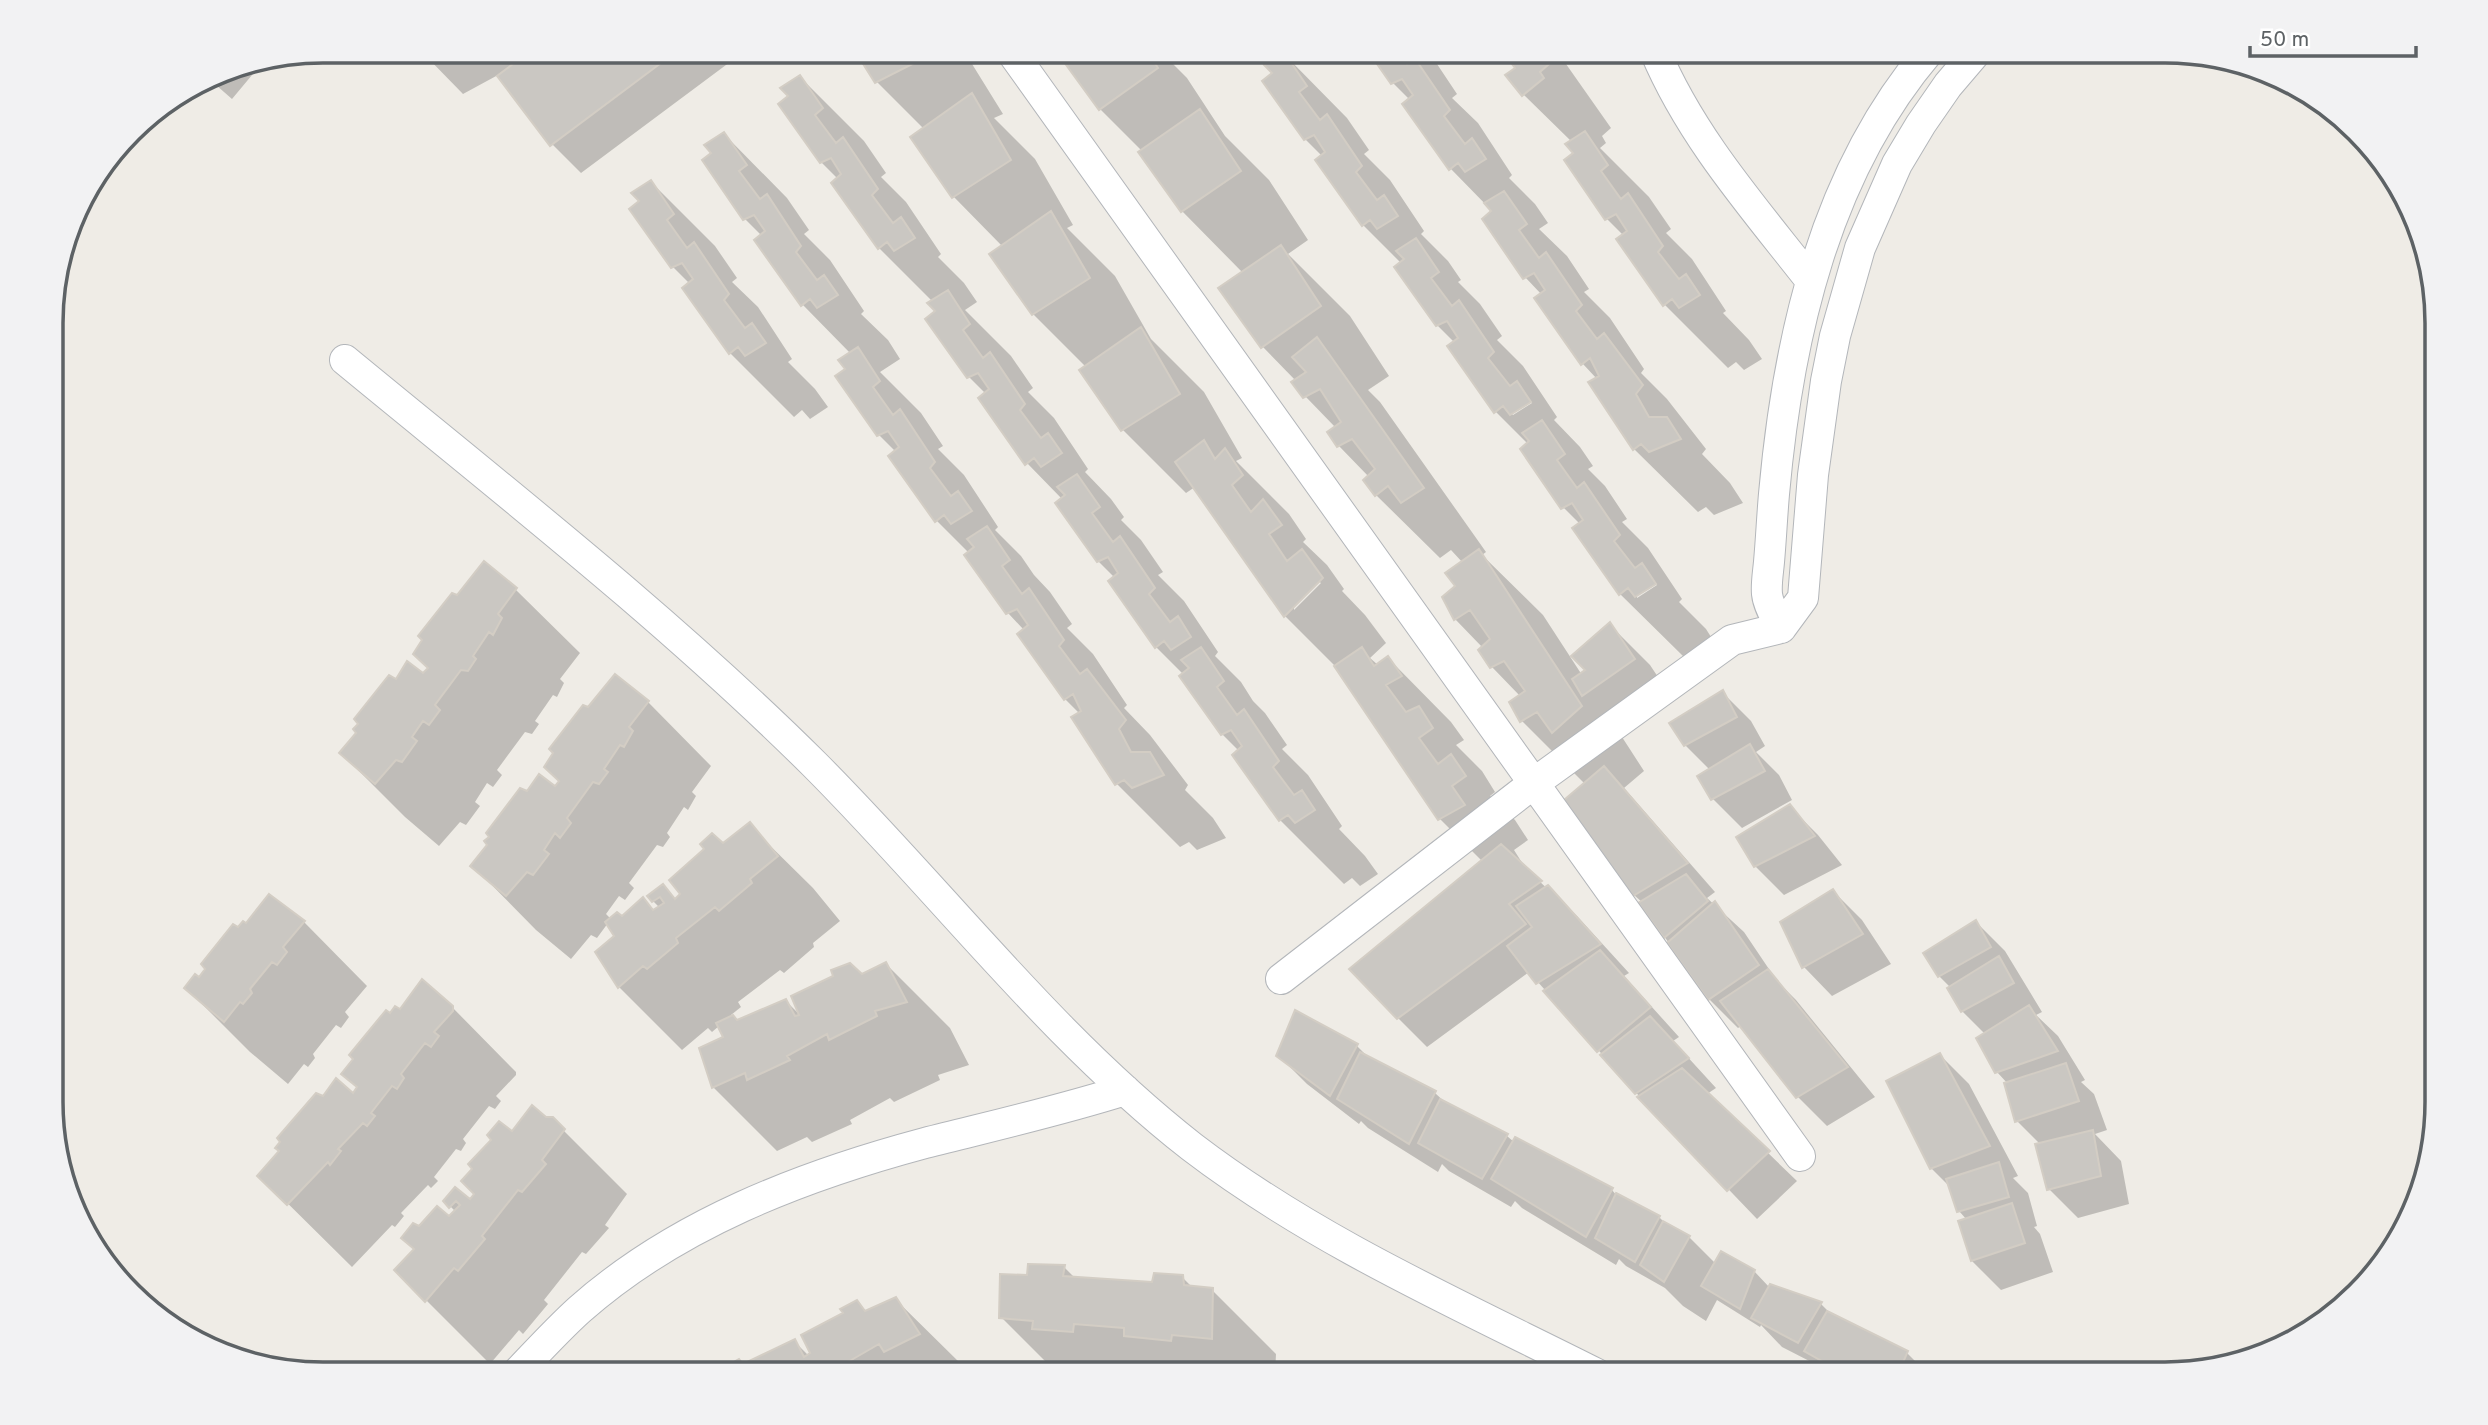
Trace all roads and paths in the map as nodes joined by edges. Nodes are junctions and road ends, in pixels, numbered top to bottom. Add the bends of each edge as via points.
1 (1020, 63) edge
2 (1661, 63) edge
3 (1920, 63) edge
4 (1967, 63) edge
5 (1811, 281) junction
6 (345, 360) dead end
7 (1781, 628) junction
8 (1534, 783) junction
9 (1281, 979) dead end
10 (1125, 1090) junction
11 (1800, 1156) dead end
12 (527, 1362) edge
13 (1573, 1362) edge

1 - 8 street
2 - 5 street via 1717,161
3 - 5 street via 1890,104 1843,190
4 - 7 street via 1920,124 1860,248 1824,393 1803,598
5 - 7 street via 1790,375 1772,520 1767,596
6 - 10 street via 558,535 746,700 862,813 1006,972
7 - 8 street via 1732,640
8 - 9 street
8 - 11 street
10 - 12 street via 847,1166 730,1212 616,1280
10 - 13 street via 1216,1164 1295,1216

